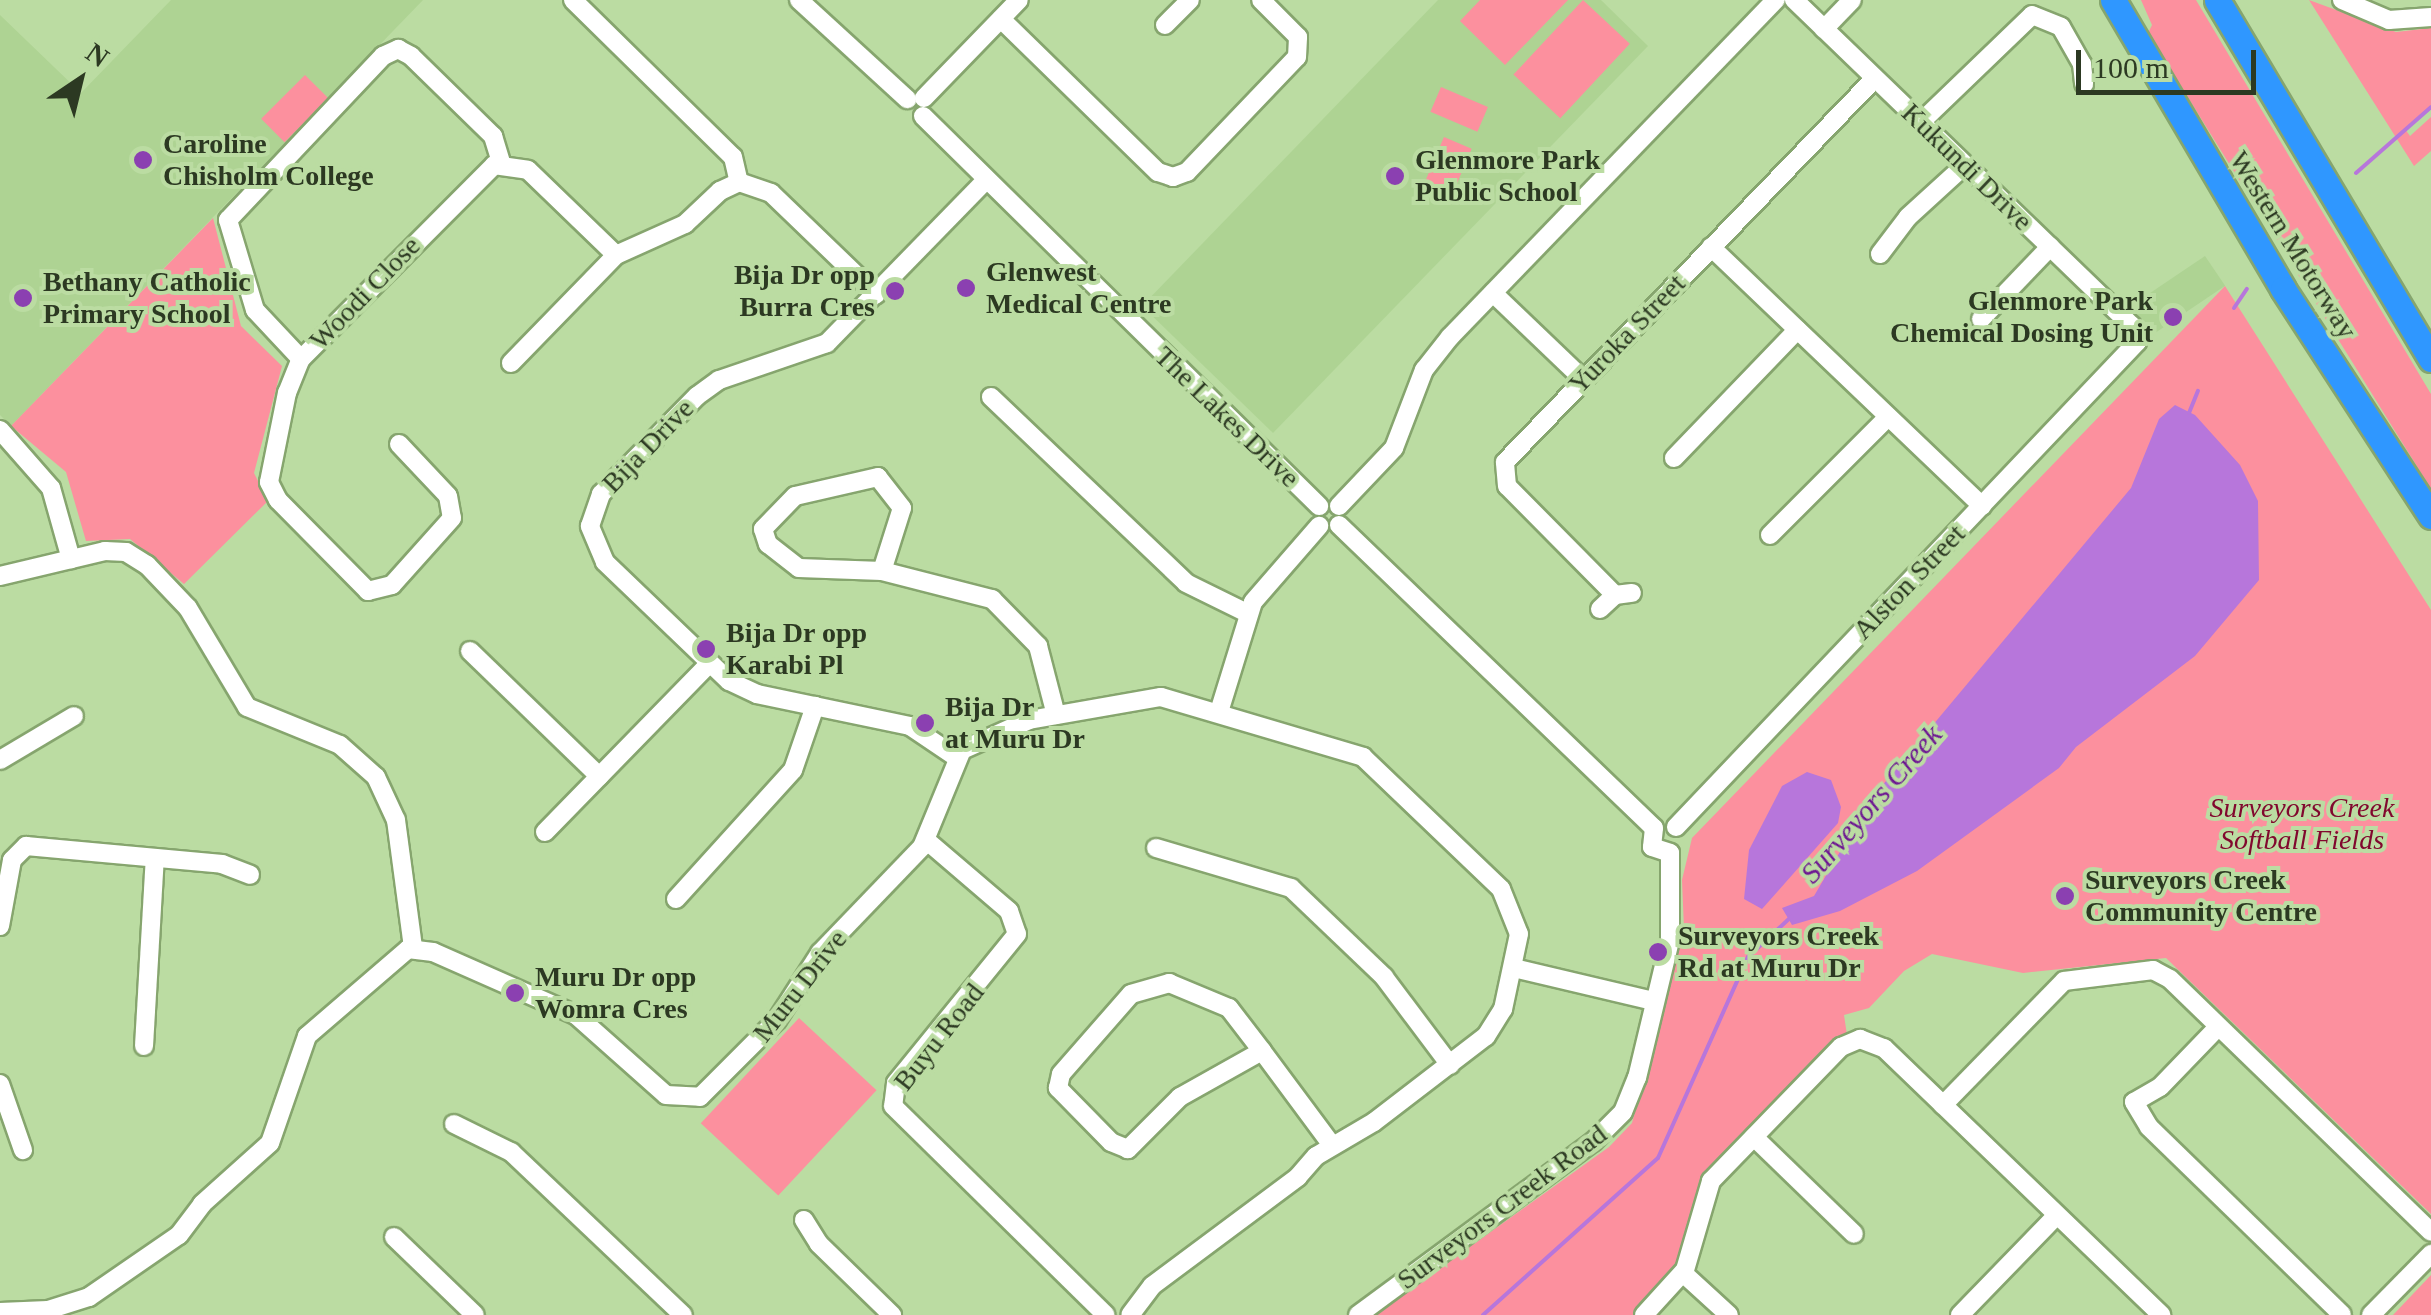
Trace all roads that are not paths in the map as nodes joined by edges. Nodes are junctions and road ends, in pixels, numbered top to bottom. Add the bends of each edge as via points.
1 (572, 0) edge
2 (799, 0) edge
3 (1019, 0) edge
4 (1261, 0) edge
5 (1776, 0) edge
6 (1794, 0) edge
7 (1852, 0) edge
8 (2113, 0) edge
9 (2217, 0) edge
10 (2342, 0) edge
11 (1181, 3) edge
12 (2431, 18) edge
13 (1000, 19) junction
14 (1166, 26) dead end
15 (1824, 29) junction
16 (1875, 78) junction
17 (2084, 84) dead end
18 (918, 104) junction
19 (1921, 122) junction
20 (501, 163) junction
21 (1965, 164) junction
22 (740, 182) junction
23 (984, 182) junction
24 (1874, 225) dead end
25 (1891, 237) junction
26 (1711, 247) junction
27 (2050, 247) junction
28 (616, 254) junction
29 (1880, 254) dead end
30 (1492, 293) junction
31 (876, 294) junction
32 (1981, 319) dead end
33 (1797, 330) junction
34 (2137, 335) joint
35 (2431, 358) edge
36 (301, 359) junction
37 (511, 364) dead end
38 (1583, 379) junction
39 (991, 396) dead end
40 (1888, 417) junction
41 (0, 430) edge
42 (399, 444) dead end
43 (1674, 458) dead end
44 (1982, 506) junction
45 (1329, 516) junction
46 (2431, 516) edge
47 (1770, 535) dead end
48 (71, 559) junction
49 (882, 572) junction
50 (0, 576) edge
51 (1600, 609) dead end
52 (1248, 613) junction
53 (470, 651) dead end
54 (708, 664) junction
55 (815, 706) junction
56 (1219, 712) junction
57 (74, 716) dead end
58 (1056, 716) junction
59 (956, 757) junction
60 (0, 760) edge
61 (600, 776) junction
62 (1676, 827) junction
63 (1654, 828) junction
64 (545, 832) dead end
65 (926, 840) junction
66 (1156, 848) dead end
67 (1670, 854) junction
68 (156, 858) junction
69 (250, 875) dead end
70 (676, 899) dead end
71 (0, 926) edge
72 (413, 947) junction
73 (1514, 968) junction
74 (1654, 1001) junction
75 (2218, 1026) junction
76 (144, 1046) dead end
77 (1262, 1050) junction
78 (1450, 1066) junction
79 (1, 1089) edge
80 (1944, 1106) junction
81 (454, 1124) dead end
82 (1754, 1137) junction
83 (1331, 1144) junction
84 (23, 1150) dead end
85 (2058, 1215) junction
86 (804, 1220) dead end
87 (2431, 1232) edge
88 (1854, 1234) dead end
89 (394, 1237) dead end
90 (2431, 1254) edge
91 (1683, 1273) junction
92 (0, 1312) edge
93 (475, 1315) edge
94 (682, 1315) edge
95 (892, 1315) edge
96 (1106, 1315) edge
97 (1130, 1315) edge
98 (1358, 1315) edge
99 (1644, 1315) edge
100 (1729, 1315) edge
101 (1960, 1315) edge
102 (2161, 1315) edge
103 (2342, 1315) edge
104 (2371, 1315) edge

1 - 22 street via 733,157
2 - 18 street, The Lakes Drive
3 - 13 street
4 - 13 street via 1298,37 1296,57 1187,172 1173,177 1158,172
5 - 30 street
6 - 15 street, Kukundi Drive
7 - 15 street
8 - 46 highway, Western Motorway via 2283,289
9 - 35 highway, Western Motorway
10 - 12 street via 2390,20
11 - 14 street
13 - 18 street
15 - 16 street, Kukundi Drive
16 - 19 street, Kukundi Drive
16 - 26 street, Yuroka Street
17 - 19 street via 2082,64 2061,27 2048,16 2032,15
18 - 23 street, The Lakes Drive
19 - 21 street, Kukundi Drive
20 - 28 street via 528,170
20 - 36 street, Woodi Close via 479,176
20 - 36 street via 493,136 411,56 393,49 383,56 228,220 254,310
21 - 25 street
21 - 27 street, Kukundi Drive
22 - 28 street via 685,224
22 - 31 street via 771,193
23 - 31 street, Bija Drive
23 - 45 street, The Lakes Drive
24 - 25 street
25 - 29 street
26 - 33 street
26 - 38 street, Yuroka Street
27 - 32 street
27 - 34 street, Kukundi Drive
28 - 37 street
30 - 38 street
30 - 45 street via 1429,362 1394,448
31 - 54 street, Bija Drive via 816,350 704,390 596,502 590,526 600,556
33 - 40 street
33 - 43 street
34 - 44 street, Alston Street via 2134,349
36 - 42 street, Woodi Close via 269,482 278,500 368,592 392,584 452,518 448,496
38 - 51 street, Yuroka Street via 1508,458 1502,475 1624,594
39 - 52 street via 1186,583
40 - 44 street
40 - 47 street
41 - 48 street via 50,488
44 - 62 street, Alston Street
45 - 52 street
45 - 63 street, The Lakes Drive
48 - 50 street
48 - 72 street via 113,550 138,558 188,608 247,707 300,725 366,764 394,814
49 - 49 street via 800,568 768,544 763,529 791,498 878,477 902,508
49 - 58 street via 996,602 1038,646
52 - 56 street
53 - 61 street
54 - 55 street, Bija Drive via 742,688
54 - 61 street
55 - 59 street, Bija Drive via 916,729
55 - 70 street via 793,770
56 - 58 street via 1155,697
56 - 73 street via 1336,744 1370,762 1506,895 1519,928
57 - 60 street
58 - 59 street via 1010,726
59 - 65 street, Muru Drive
61 - 64 street
62 - 63 street
62 - 67 street, Surveyors Creek Road via 1681,840
63 - 67 street, The Lakes Drive via 1652,847
65 - 72 street, Muru Drive via 816,958 772,1026 711,1090 688,1101 666,1096 582,1018
65 - 96 street, Buyu Road via 1009,911 1018,934 899,1080 893,1106
66 - 78 street via 1291,888 1384,977
67 - 74 street, Surveyors Creek Road via 1670,941
68 - 69 street via 222,864
68 - 71 street via 21,848 12,860
68 - 76 street
72 - 92 street via 390,958 312,1030 298,1051 287,1106 270,1143 172,1240 79,1302
73 - 74 street
73 - 78 street via 1498,1022
74 - 98 street, Surveyors Creek Road via 1638,1078 1612,1126
75 - 80 street via 2158,972 2070,979
75 - 87 street
75 - 103 street via 2160,1087 2134,1102 2148,1127
77 - 77 street via 1222,1003 1156,983 1131,994 1061,1074 1058,1088 1111,1142 1128,1149 1180,1097
77 - 83 street
78 - 83 street
79 - 84 street
80 - 82 street via 1884,1048 1865,1039 1840,1046
80 - 85 street
81 - 94 street via 511,1152
82 - 88 street
82 - 91 street via 1704,1192
83 - 97 street via 1158,1282
85 - 101 street
85 - 102 street
86 - 95 street via 819,1244
89 - 93 street
90 - 104 street
91 - 99 street
91 - 100 street

